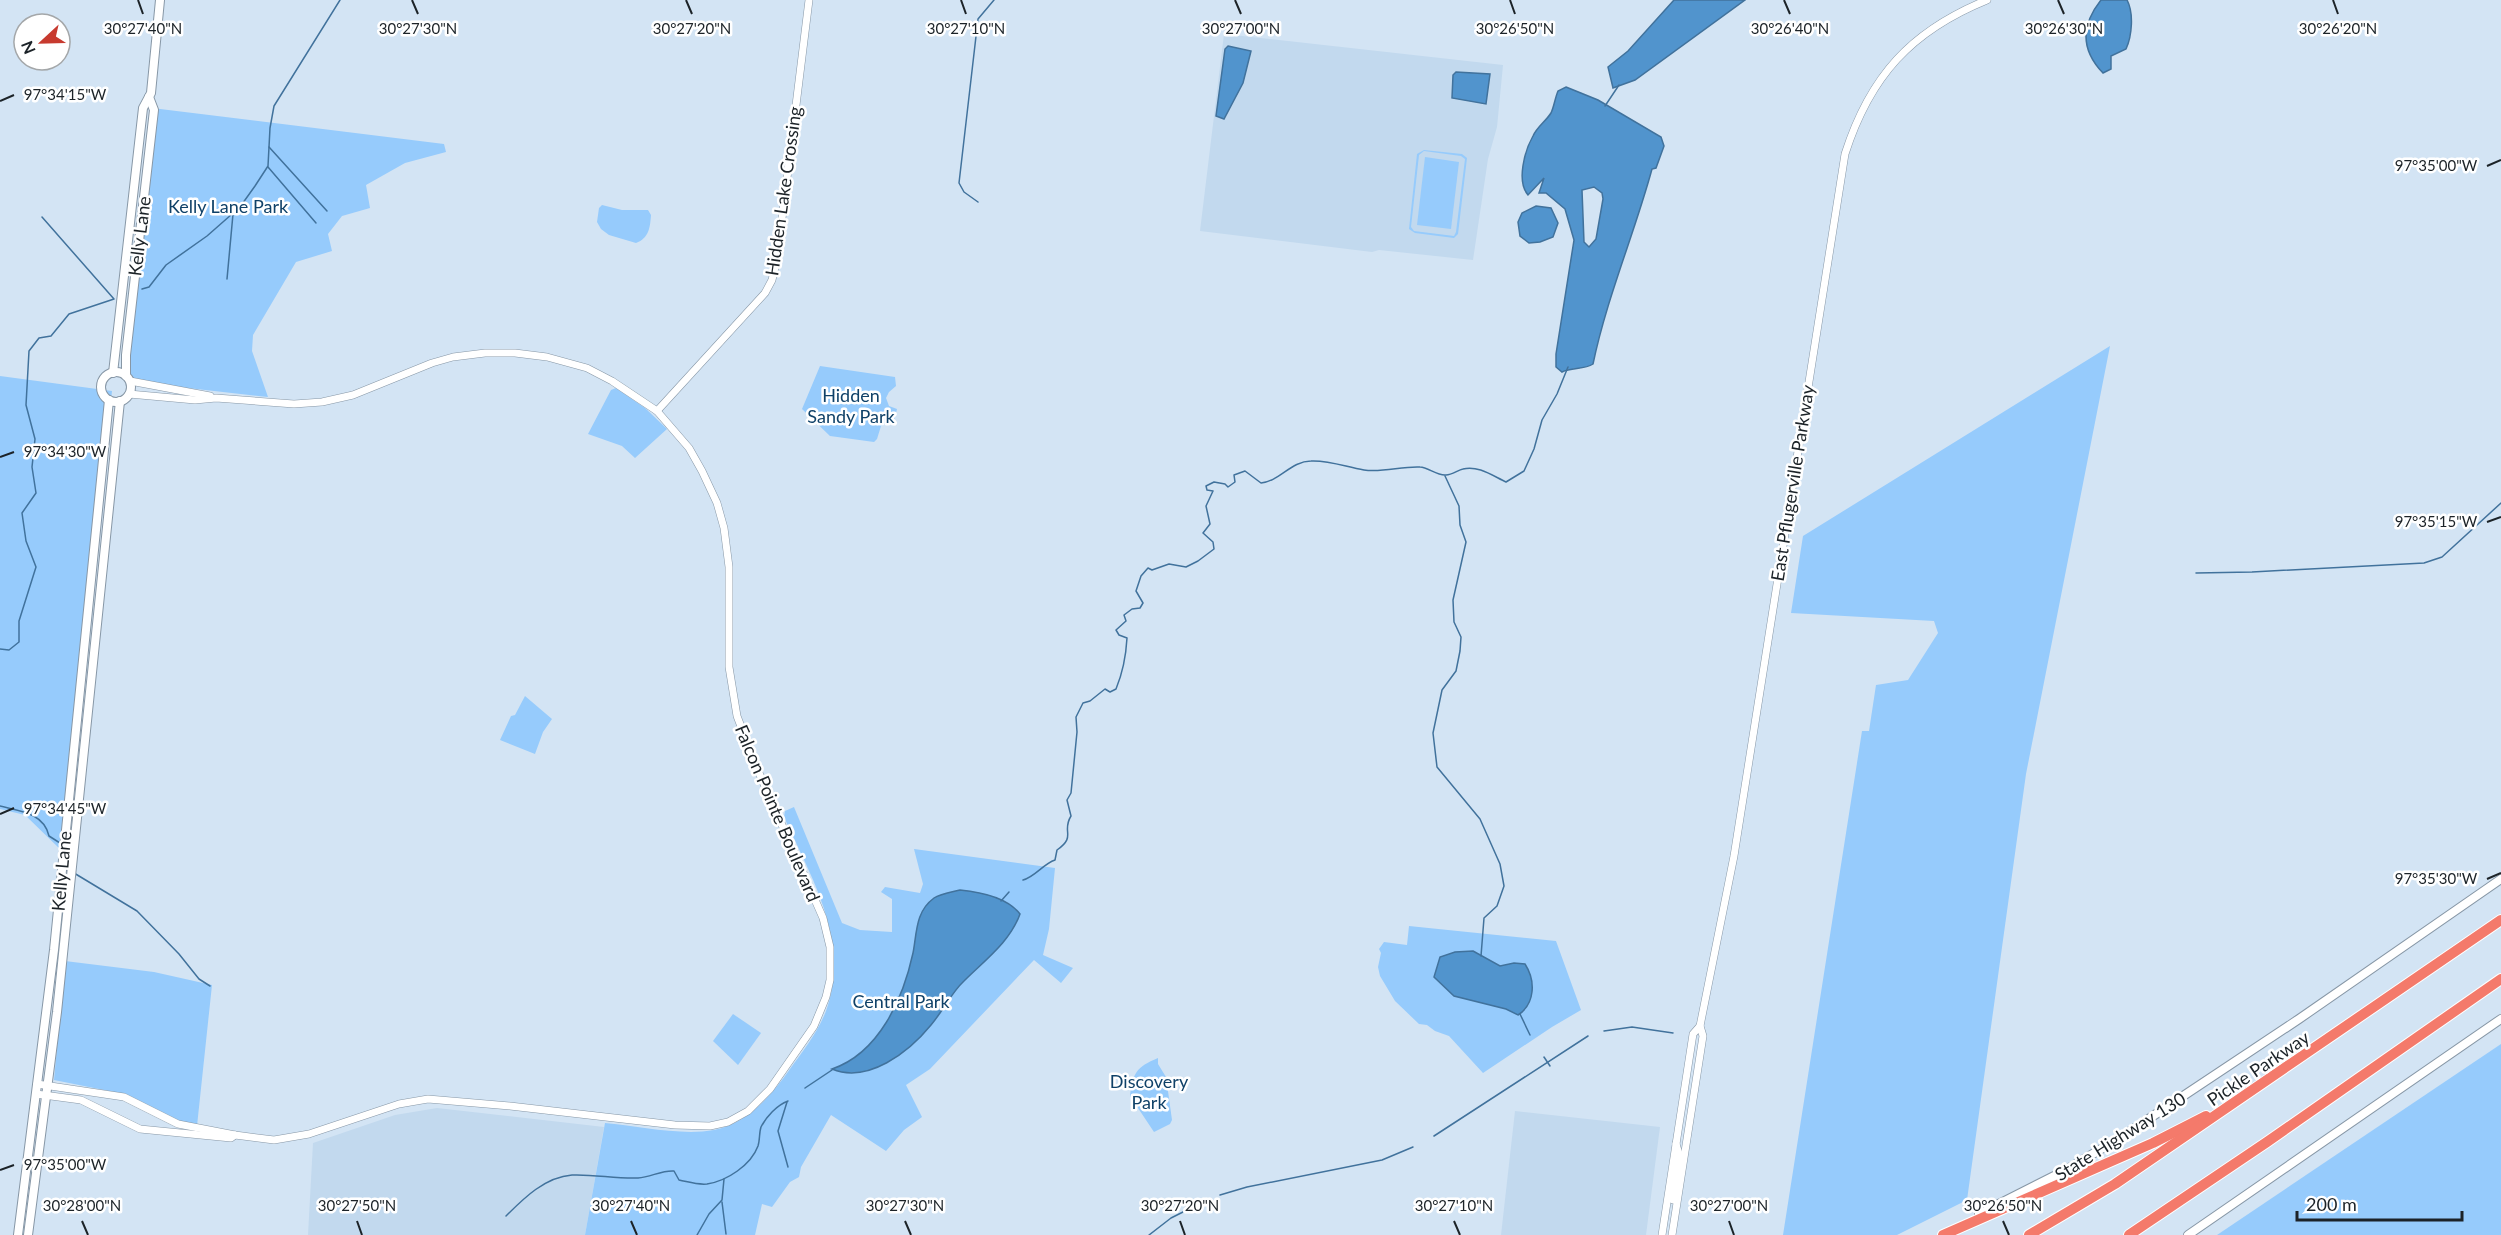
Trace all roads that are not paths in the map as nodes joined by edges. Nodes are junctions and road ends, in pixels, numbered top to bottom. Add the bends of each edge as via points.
1 (160, 0) edge
2 (809, 0) edge
3 (1987, 0) edge
4 (149, 97) junction
5 (113, 373) junction
6 (128, 379) junction
7 (129, 394) junction
8 (216, 398) junction
9 (109, 400) junction
10 (120, 401) junction
11 (657, 411) junction
12 (2501, 879) edge
13 (2501, 920) edge
14 (2501, 979) edge
15 (2501, 1018) edge
16 (1700, 1026) junction
17 (36, 1089) junction
18 (48, 1090) junction
19 (2247, 1096) junction
20 (235, 1136) junction
21 (1675, 1143) junction
22 (1675, 1217) junction
23 (2131, 1234) edge
24 (18, 1235) edge
25 (28, 1235) edge
26 (1662, 1235) edge
27 (1672, 1235) edge
28 (1937, 1235) edge
29 (1943, 1235) edge
30 (2029, 1235) edge
31 (2188, 1235) edge

1 - 4 main road, Kelly Lane
2 - 11 street, Hidden Lake Crossing via 772,280 750,312
3 - 16 street, East Pflugerville Parkway via 1932,27 1893,62 1862,108 1845,154 1734,856
4 - 5 main road, Kelly Lane via 143,108
4 - 6 main road, Kelly Lane via 154,110 126,355
5 - 6 main road
5 - 9 main road via 104,378 102,385
6 - 7 main road
6 - 8 street, Falcon Pointe Boulevard
7 - 8 street, Falcon Pointe Boulevard
7 - 10 main road
8 - 11 street, Falcon Pointe Boulevard via 292,404 322,402 353,395 432,363 485,352 547,357 587,368
9 - 10 main road
9 - 17 main road, Kelly Lane via 54,950
10 - 18 main road, Kelly Lane
11 - 20 street, Falcon Pointe Boulevard via 693,456 717,503 724,528 729,567 729,667 736,716 810,885 830,947 830,981 814,1026 759,1101 739,1116 710,1126 428,1099 399,1104 287,1139
12 - 28 main road, State Highway 130 via 2126,1134 2067,1170
13 - 19 highway, Pickle Parkway
14 - 23 highway
15 - 31 main road
16 - 21 street, East Pflugerville Parkway via 1693,1034
16 - 22 street, East Pflugerville Parkway via 1704,1036
17 - 18 street, Falcon Pointe Boulevard
17 - 24 main road, Kelly Lane
18 - 20 street, Falcon Pointe Boulevard via 124,1097 178,1124
18 - 20 street, Falcon Pointe Boulevard via 81,1100 148,1131
18 - 25 main road, Kelly Lane
19 - 29 highway via 2153,1143
19 - 30 highway, Pickle Parkway via 2115,1184
21 - 22 street via 1679,1154 1673,1196
21 - 26 street, East Pflugerville Parkway
22 - 27 street, East Pflugerville Parkway

